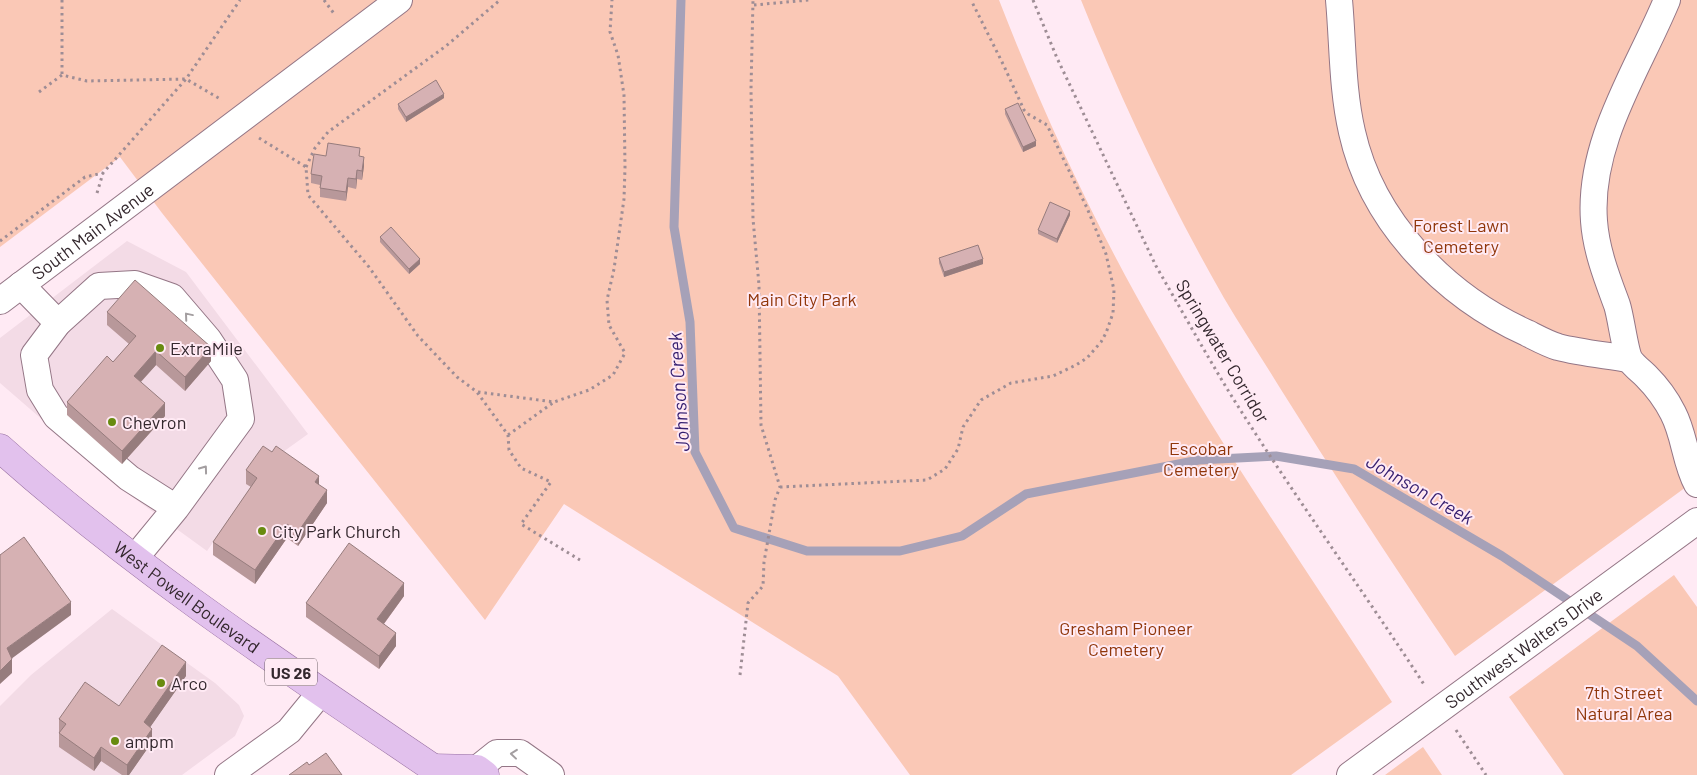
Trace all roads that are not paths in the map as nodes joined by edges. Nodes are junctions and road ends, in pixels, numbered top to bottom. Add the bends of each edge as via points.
1 (399, 0) edge
2 (1339, 0) edge
3 (1667, 0) edge
4 (21, 285) junction
5 (0, 302) edge
6 (58, 324) junction
7 (1629, 359) junction
8 (0, 448) edge
9 (1697, 484) edge
10 (176, 508) junction
11 (1697, 521) edge
12 (135, 558) junction
13 (321, 692) junction
14 (435, 771) edge
15 (481, 772) edge
16 (228, 775) edge
17 (551, 775) edge
18 (1350, 775) edge

1 - 4 street, South Main Avenue
2 - 7 street via 1352,133 1367,178 1391,220 1419,256 1458,293 1507,324 1558,347
3 - 7 street via 1613,117 1601,154 1594,192 1594,222 1601,258 1620,314
4 - 5 street, South Main Avenue
4 - 6 street
6 - 10 street via 34,355 40,390 56,416 129,478
10 -> 6 street via 240,419 235,380 208,339 172,297 135,284 99,286
7 - 9 street via 1661,393 1673,413 1690,473
8 - 12 main road, West Powell Boulevard / US 26
10 - 12 street
11 - 18 street, Southwest Walters Drive
12 - 13 main road, West Powell Boulevard / US 26
13 - 14 main road, West Powell Boulevard / US 26
13 - 16 street via 289,731
14 - 15 main road, West Powell Boulevard / US 26
17 -> 15 street via 520,753 497,753

